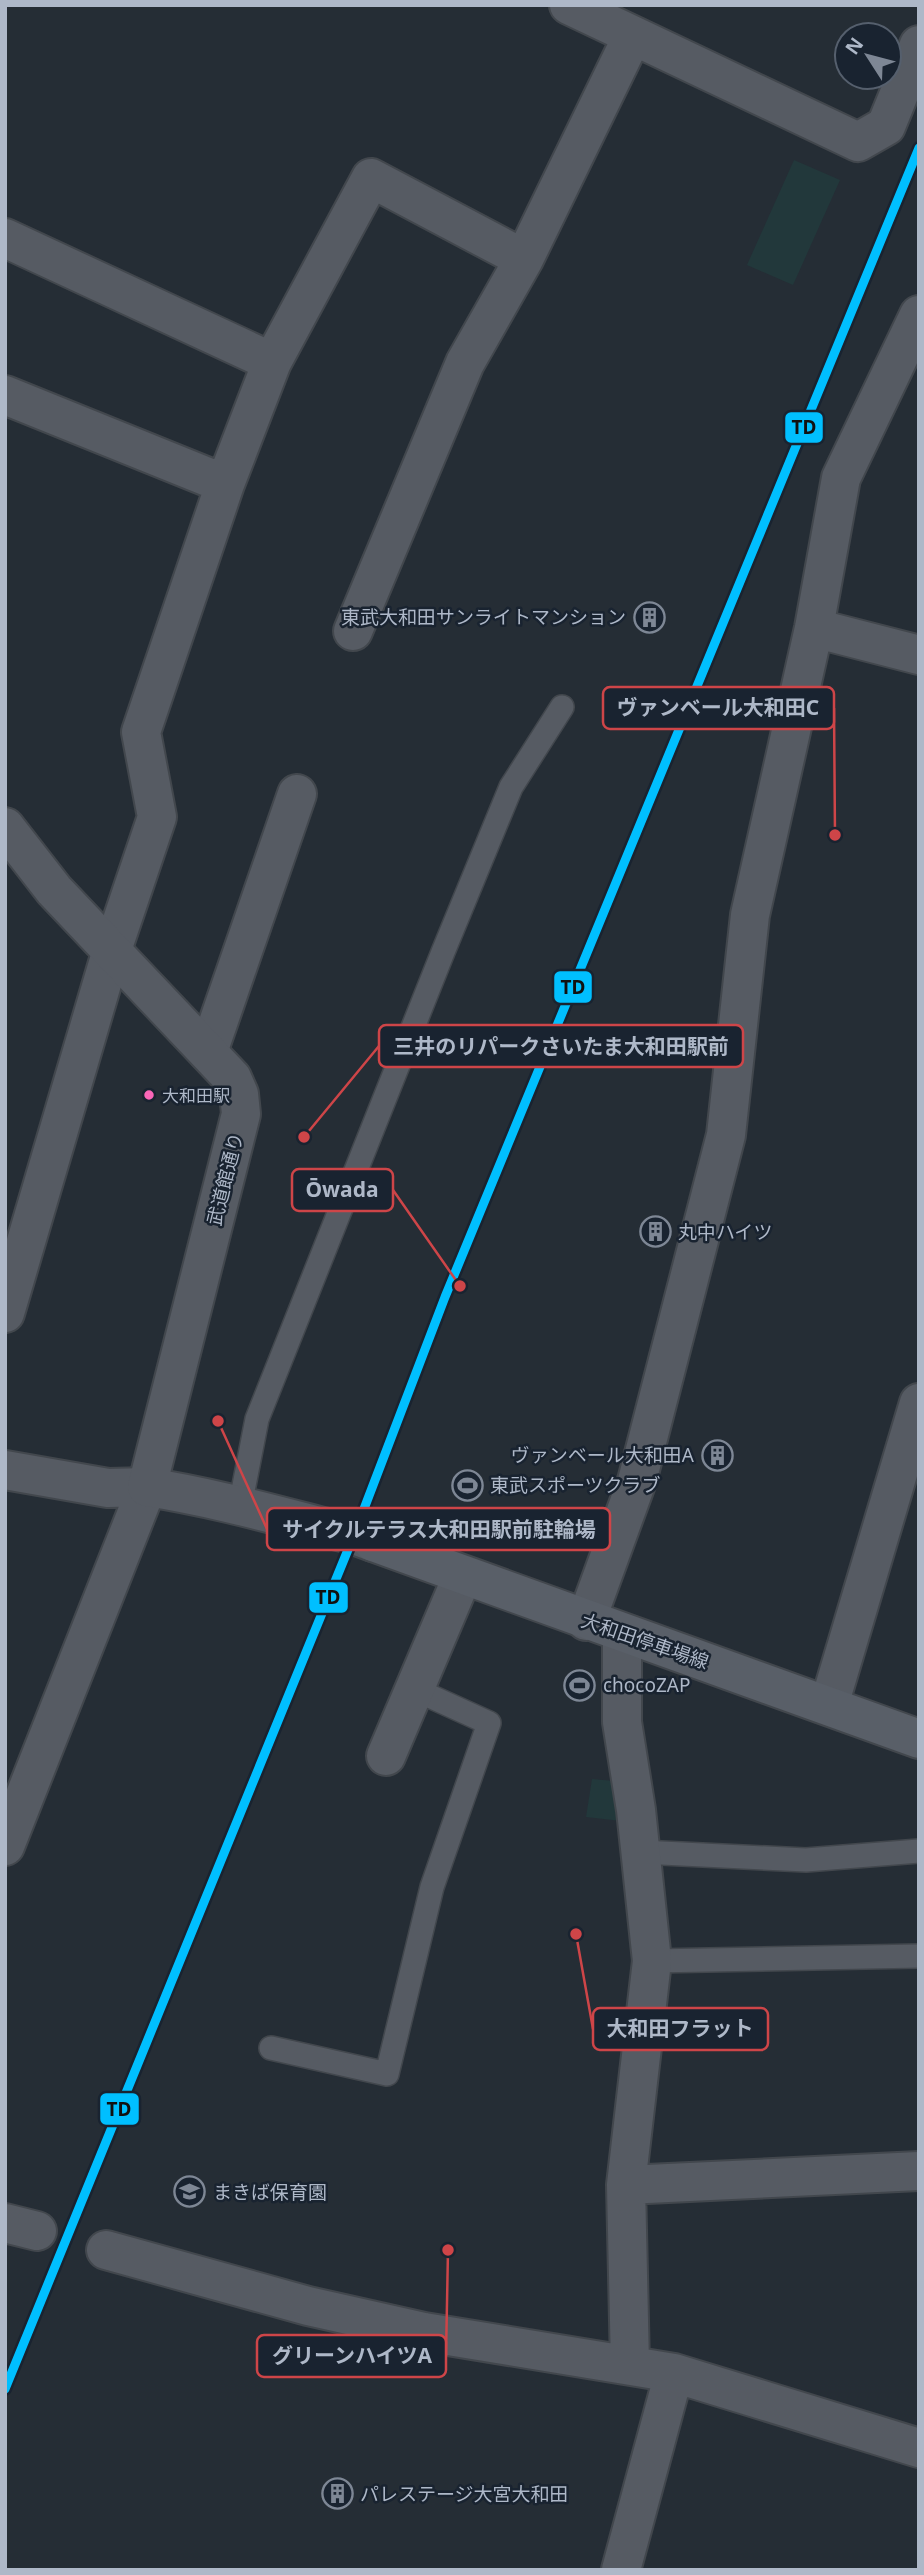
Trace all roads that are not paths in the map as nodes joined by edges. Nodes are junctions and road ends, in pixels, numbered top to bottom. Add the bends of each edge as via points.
1 (569, 5) edge
2 (632, 37) junction
3 (919, 46) edge
4 (5, 238) edge
5 (524, 259) junction
6 (919, 314) edge
7 (272, 362) junction
8 (5, 395) edge
9 (225, 484) junction
10 (814, 628) junction
11 (353, 631) dead end
12 (919, 655) edge
13 (562, 707) dead end
14 (297, 794) dead end
15 (5, 827) edge
16 (111, 953) junction
17 (208, 1052) junction
18 (5, 1313) edge
19 (919, 1404) edge
20 (5, 1470) edge
21 (147, 1487) junction
22 (240, 1506) junction
23 (373, 1542) joint
24 (463, 1575) junction
25 (586, 1621) junction
26 (622, 1634) junction
27 (414, 1689) junction
28 (829, 1704) junction
29 (919, 1739) edge
30 (386, 1756) dead end
31 (10, 1824) edge
32 (919, 1851) edge
33 (641, 1852) junction
34 (919, 1956) edge
35 (652, 1961) junction
36 (271, 2048) dead end
37 (919, 2171) edge
38 (626, 2185) junction
39 (106, 2250) dead end
40 (630, 2365) junction
41 (674, 2373) junction
42 (919, 2448) edge
43 (621, 2570) edge

1 - 2 street
2 - 3 street via 858,142 886,126
2 - 5 street
4 - 7 street
5 - 7 street via 371,178
5 - 11 street via 465,363
6 - 10 street via 841,478
7 - 9 street
8 - 9 street
9 - 16 street via 141,732 157,817
10 - 12 street
10 - 25 street via 750,915 726,1135 637,1481
13 - 22 lane via 511,787 443,952 257,1419
14 - 17 street
15 - 16 street, 武道館通り
16 - 17 street, 武道館通り
16 - 18 street
17 - 21 street, 武道館通り via 232,1078 240,1094 241,1114
19 - 28 street
20 - 21 street via 108,1488
21 - 22 street
21 - 31 street, 武道館通り
22 - 23 street
23 - 24 main road, 大和田停車場線
24 - 25 main road, 大和田停車場線
24 - 27 street
25 - 26 main road, 大和田停車場線
26 - 28 main road, 大和田停車場線
26 - 33 street via 622,1722
27 - 30 street
27 - 36 lane via 489,1723 432,1887 387,2074
28 - 29 main road, 大和田停車場線
32 - 33 lane via 806,1860
33 - 35 street
34 - 35 lane
35 - 38 street
37 - 38 street
38 - 40 street
39 - 40 street via 411,2330
40 - 41 street
41 - 42 street
41 - 43 street

